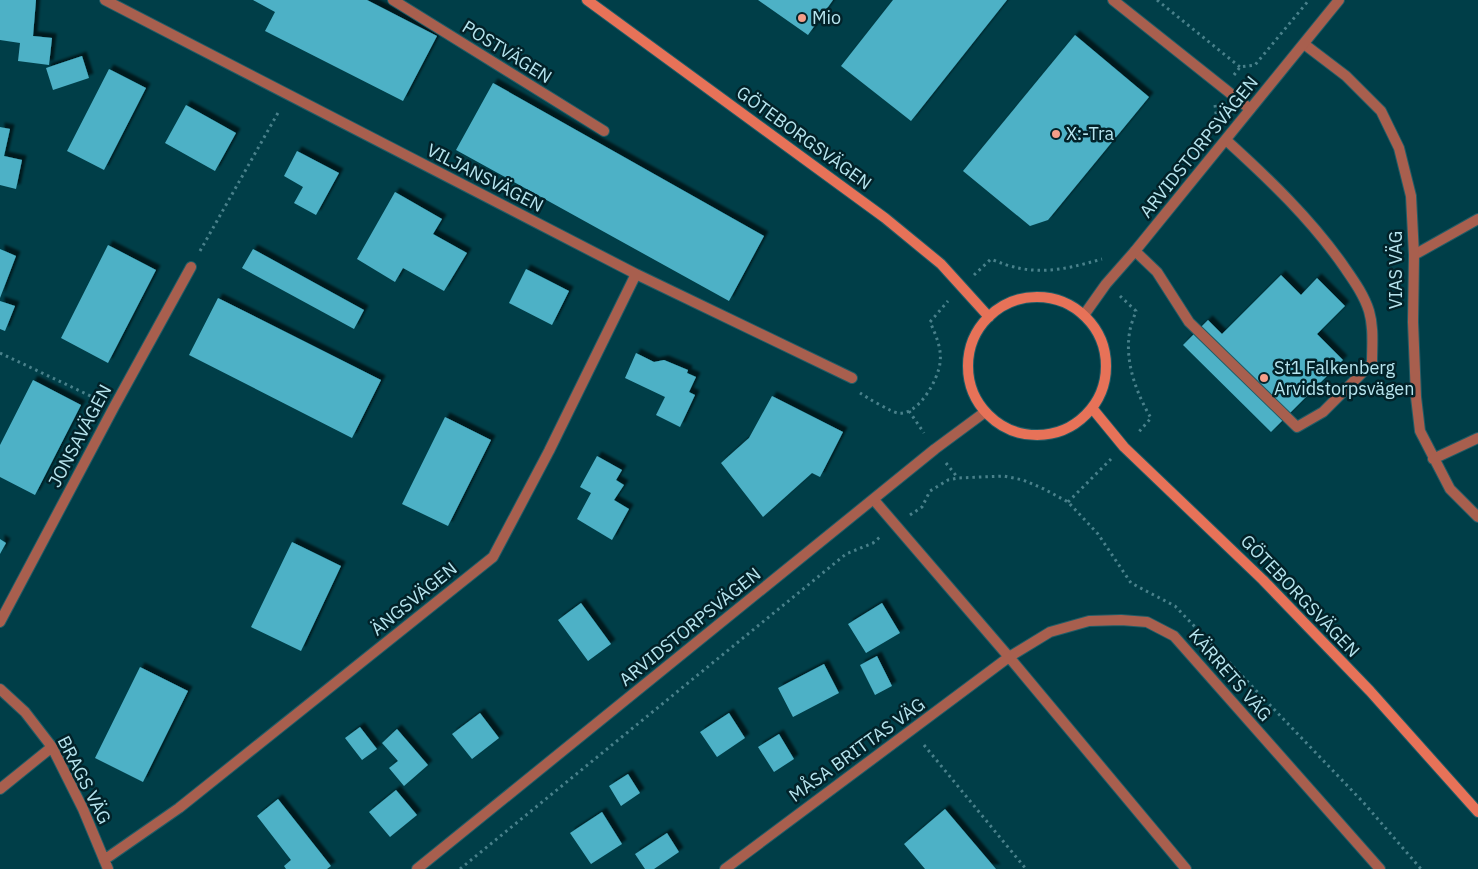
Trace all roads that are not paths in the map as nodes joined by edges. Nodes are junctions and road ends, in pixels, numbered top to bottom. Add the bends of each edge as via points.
1 (105, 0) edge
2 (393, 0) edge
3 (587, 0) edge
4 (1113, 0) edge
5 (1339, 0) edge
6 (1304, 44) junction
7 (1250, 109) junction
8 (604, 131) dead end
9 (1226, 140) junction
10 (1478, 219) edge
11 (1136, 251) junction
12 (1414, 255) junction
13 (191, 267) road end
14 (636, 274) junction
15 (1084, 315) junction
16 (989, 317) junction
17 (852, 378) road end
18 (1092, 408) junction
19 (985, 412) junction
20 (1478, 438) edge
21 (1433, 459) junction
22 (874, 500) junction
23 (1478, 517) edge
24 (0, 622) edge
25 (1009, 657) junction
26 (0, 689) edge
27 (52, 747) junction
28 (0, 789) edge
29 (1478, 812) edge
30 (106, 864) edge
31 (417, 869) edge
32 (725, 869) edge
33 (1186, 869) edge
34 (1380, 869) edge

1 - 14 street, VILJANSVÄGEN
2 - 8 street, POSTVÄGEN
3 - 16 main road, GÖTEBORGSVÄGEN via 885,218 941,264
4 - 7 street
5 - 6 street, ARVIDSTORPSVÄGEN
6 - 7 street, ARVIDSTORPSVÄGEN
6 - 12 street, VIAS VÄG via 1346,76 1381,111 1400,148 1410,196
7 - 9 street, ARVIDSTORPSVÄGEN
9 - 11 street, ARVIDSTORPSVÄGEN
9 - 11 street via 1326,240 1354,282 1368,308 1373,327 1372,363 1323,412 1297,428 1189,322 1156,272
10 - 12 street
11 - 15 street, ARVIDSTORPSVÄGEN
12 - 21 street, VIAS VÄG via 1416,398 1420,431
13 - 24 street, JONSAVÄGEN
14 - 17 street, VILJANSVÄGEN
14 - 30 street, ÄNGSVÄGEN via 493,557
15 - 16 main road via 1062,301 1036,297 1010,302
15 - 18 main road via 1099,335 1106,360 1104,385
16 - 19 main road via 975,336 968,369 973,392
18 - 19 main road via 1071,426 1045,435 1016,432
18 - 29 main road, GÖTEBORGSVÄGEN via 1124,447 1344,663
19 - 22 street, ARVIDSTORPSVÄGEN
20 - 21 street
21 - 23 street, VIAS VÄG via 1450,489
22 - 25 street
22 - 31 street, ARVIDSTORPSVÄGEN
25 - 32 street, MÅSA BRITTAS VÄG
25 - 33 street
25 - 34 street, KÄRRETS VÄG via 1050,632 1089,621 1147,622 1174,636
26 - 27 street, BRAGS VÄG via 25,712
27 - 28 street
27 - 30 street, BRAGS VÄG

